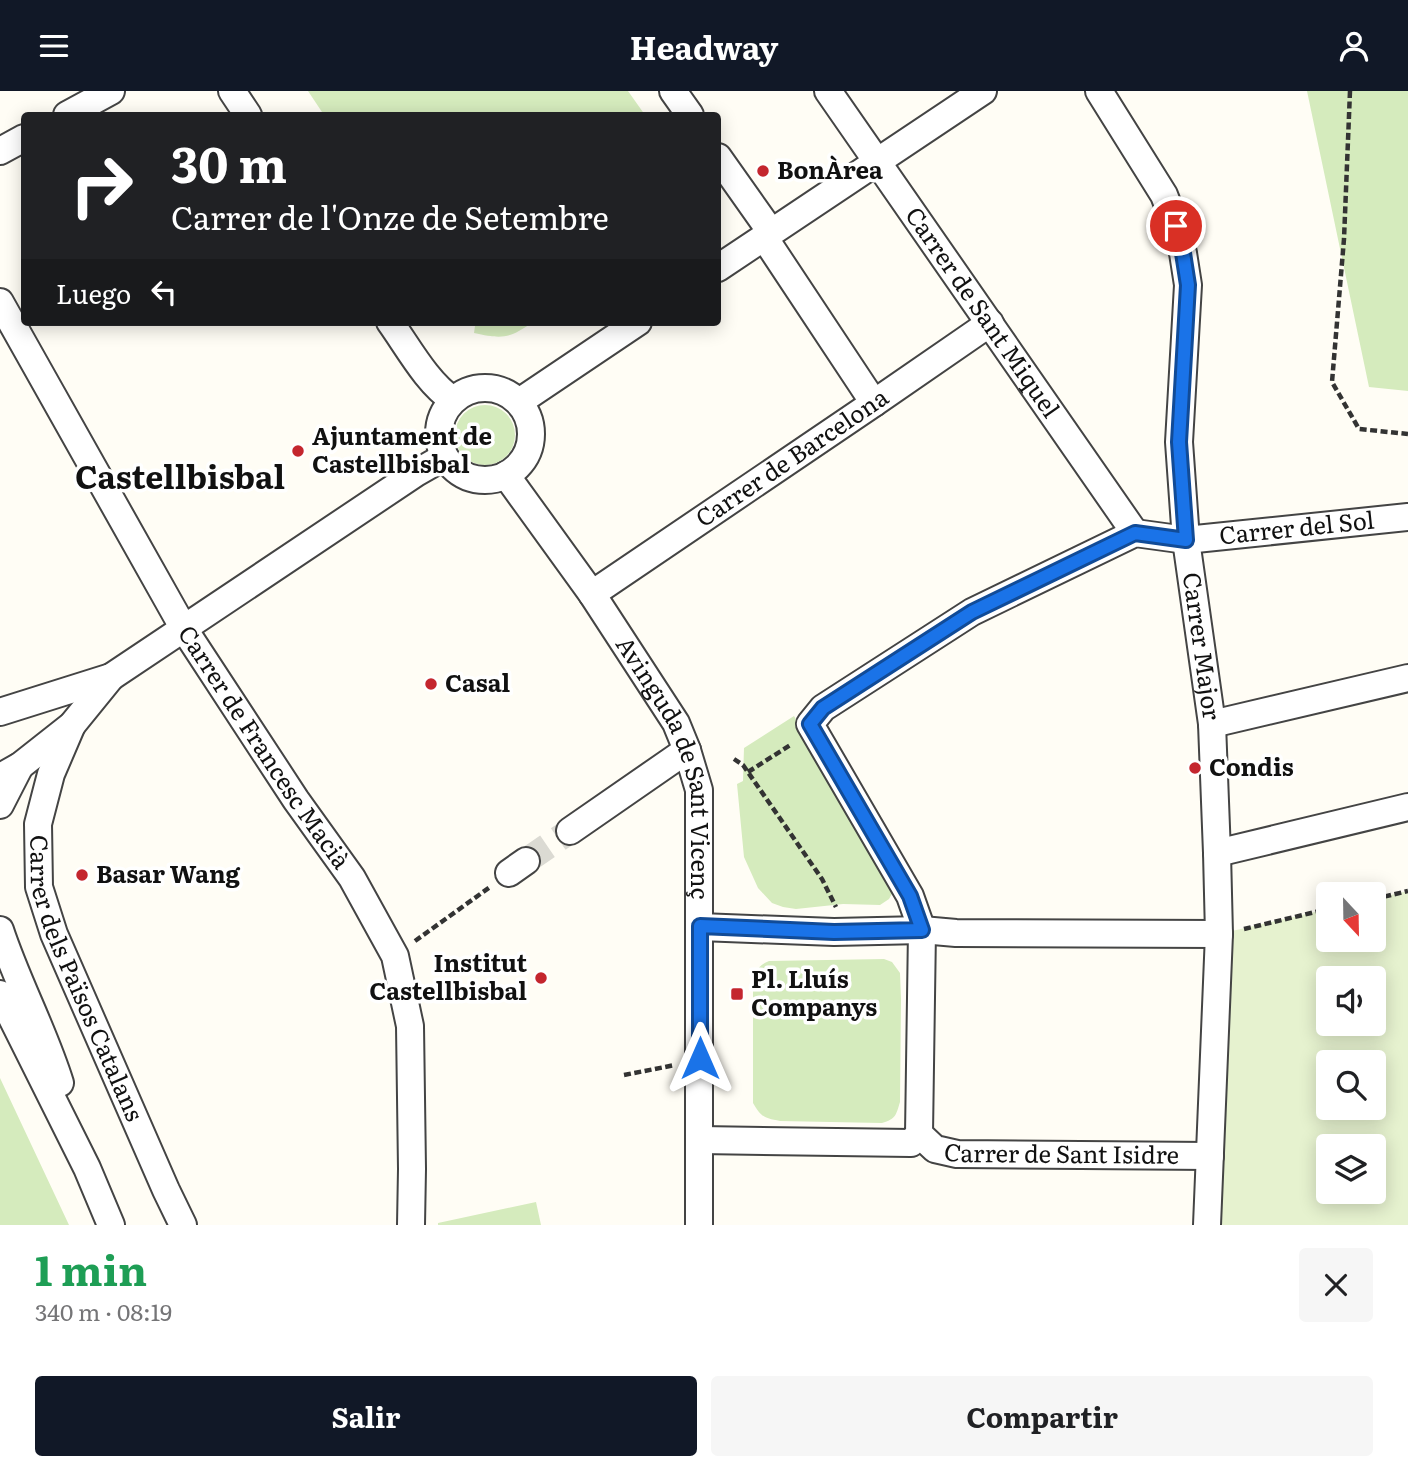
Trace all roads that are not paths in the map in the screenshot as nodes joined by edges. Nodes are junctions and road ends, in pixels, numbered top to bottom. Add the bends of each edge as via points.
1 (111, 91) edge
2 (232, 91) edge
3 (673, 91) edge
4 (828, 91) edge
5 (983, 91) edge
6 (1099, 91) edge
7 (72, 112) edge
8 (246, 112) edge
9 (688, 112) edge
10 (21, 140) edge
11 (0, 151) edge
12 (877, 161) junction
13 (721, 162) edge
14 (767, 234) junction
15 (721, 266) edge
16 (0, 302) edge
17 (990, 323) junction
18 (393, 326) edge
19 (632, 326) edge
20 (453, 400) junction
21 (519, 402) junction
22 (874, 403) junction
23 (444, 457) junction
24 (506, 475) junction
25 (1408, 517) edge
26 (1135, 533) junction
27 (1186, 540) junction
28 (592, 594) junction
29 (184, 629) junction
30 (111, 677) junction
31 (1408, 678) edge
32 (0, 696) edge
33 (0, 712) edge
34 (1212, 724) junction
35 (72, 725) junction
36 (687, 750) junction
37 (10, 772) edge
38 (0, 805) edge
39 (1408, 807) edge
40 (570, 831) tunnel mouth
41 (1217, 853) junction
42 (700, 926) junction
43 (0, 929) edge
44 (922, 930) junction
45 (1219, 935) junction
46 (0, 994) edge
47 (919, 1134) junction
48 (699, 1140) junction
49 (1210, 1156) junction
50 (87, 1168) junction
51 (111, 1225) edge
52 (183, 1225) edge
53 (411, 1225) edge
54 (699, 1225) edge
55 (1207, 1225) edge

1 - 7 street
2 - 8 street
3 - 9 street
4 - 12 street, Carrer de Sant Miquel
5 - 12 street
6 - 27 street, Carrer Major via 1164,195 1183,253 1188,285 1179,442
10 - 11 street
12 - 14 street
12 - 17 street, Carrer de Sant Miquel
13 - 14 street
14 - 15 street
14 - 22 street
16 - 29 street, Carrer de Francesc Macià
17 - 22 street, Carrer de Barcelona
17 - 26 street, Carrer de Sant Miquel
18 - 20 street via 443,394
19 - 21 street
20 - 21 street via 479,387 494,388
20 - 23 street via 438,427
21 - 24 street via 527,414 531,442 526,456
22 - 28 street, Carrer de Barcelona
23 - 24 street via 464,476 478,481
23 - 29 street
24 - 28 street, Avinguda de Sant Vicenç
25 - 27 street, Carrer del Sol
26 - 27 street, Carrer del Sol
26 - 44 street via 972,612 823,708 810,724 910,896
27 - 34 street, Carrer Major
28 - 36 street, Avinguda de Sant Vicenç via 676,723
29 - 30 street
29 - 53 street, Carrer de Francesc Macià via 352,878 395,956 410,1026
30 - 32 street
30 - 33 street
30 - 35 street
31 - 34 street
34 - 41 street, Carrer Major
35 - 37 street
35 - 52 street, Carrer dels Països Catalans via 51,774 38,824 39,887 54,935
36 - 40 street
36 - 42 street, Avinguda de Sant Vicenç via 699,790
37 - 38 street
39 - 41 street
41 - 45 street, Carrer Major
42 - 44 street via 834,932
42 - 48 street, Avinguda de Sant Vicenç
43 - 50 street via 53,1061
44 - 45 street
44 - 47 street
45 - 49 street, Carrer Major
46 - 50 street
47 - 48 street via 911,1143
47 - 49 street, Carrer de Sant Isidre via 935,1150 957,1154
48 - 54 street, Avinguda de Sant Vicenç
49 - 55 street, Carrer Major
50 - 51 street

